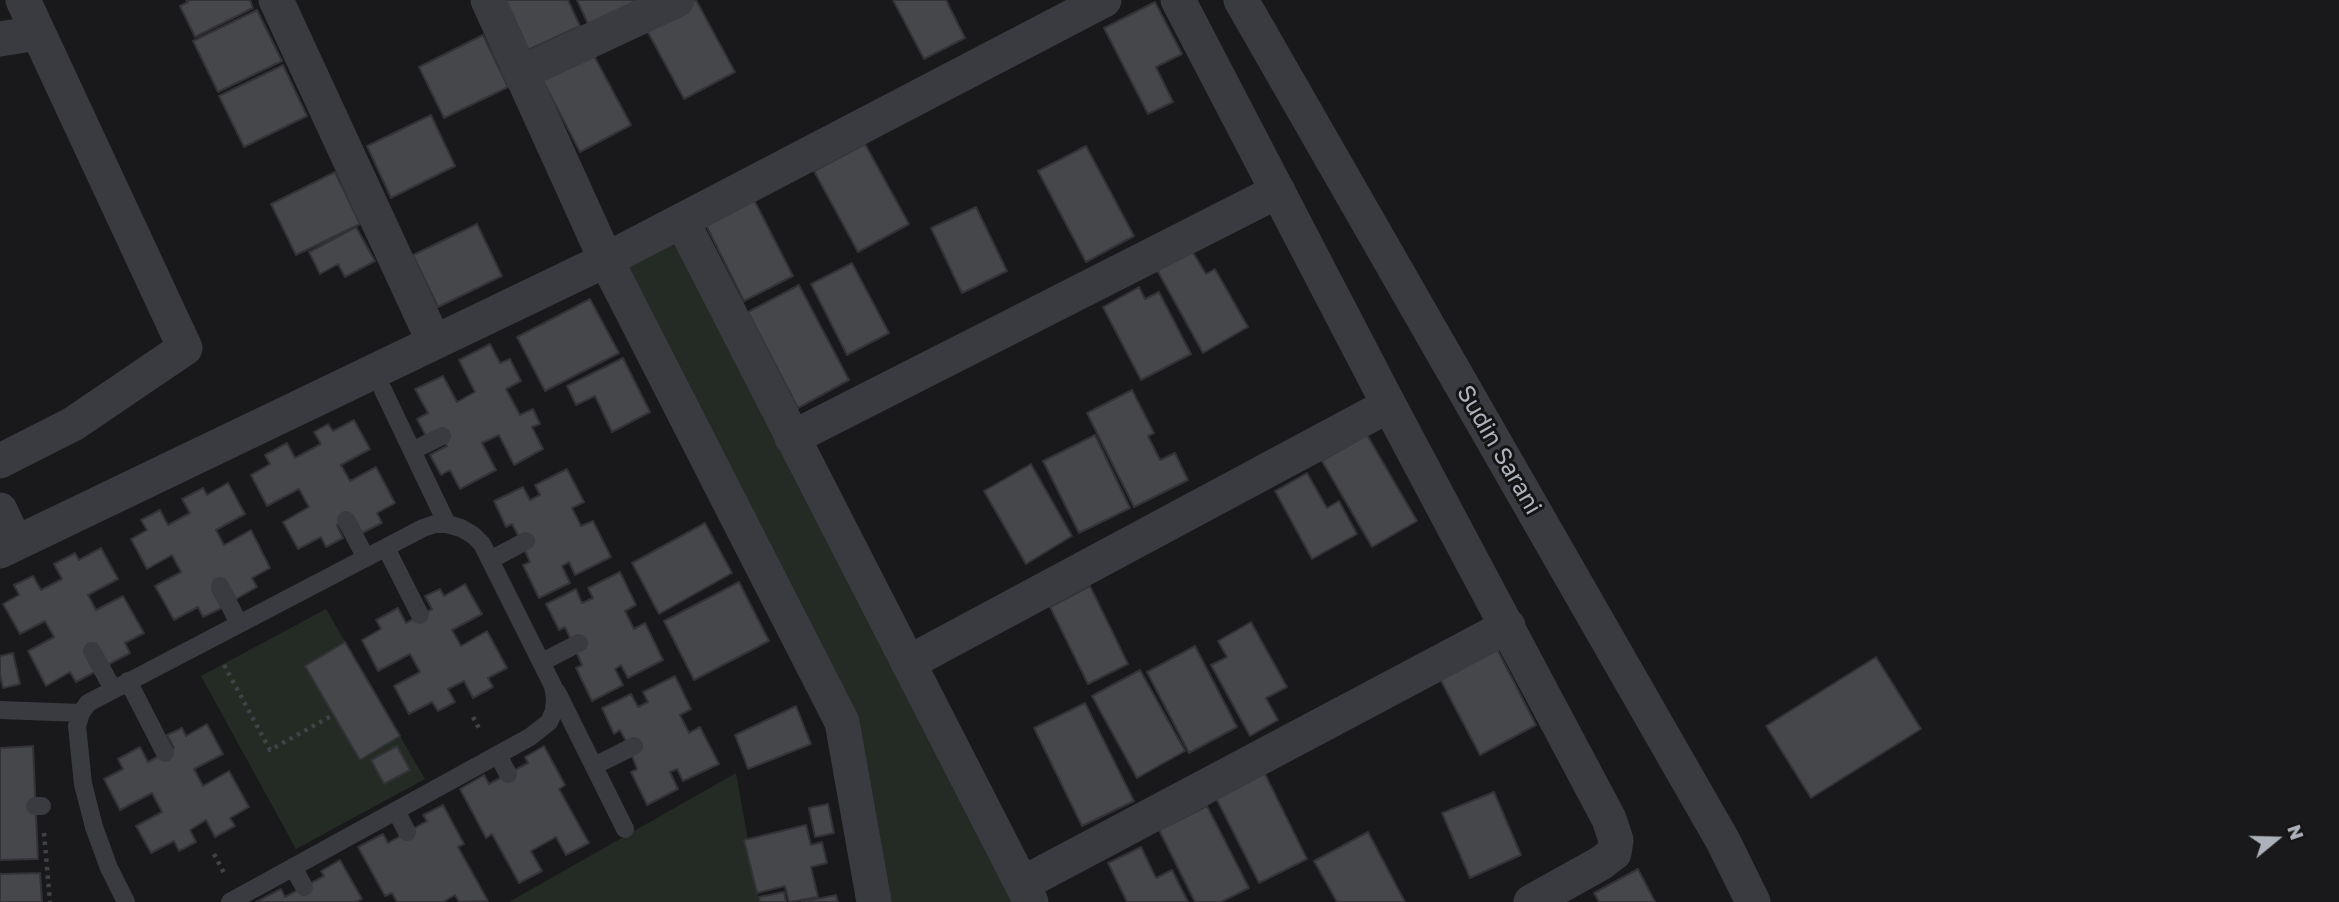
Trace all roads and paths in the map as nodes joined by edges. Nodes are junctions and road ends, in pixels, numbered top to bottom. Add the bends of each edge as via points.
1 (23, 0) edge
2 (276, 0) edge
3 (488, 0) edge
4 (677, 0) edge
5 (1104, 0) edge
6 (1178, 0) edge
7 (1241, 0) edge
8 (37, 33) junction
9 (0, 39) edge
10 (521, 73) junction
11 (1278, 191) junction
12 (682, 221) junction
13 (606, 260) junction
14 (434, 342) junction
15 (383, 390) dead end
16 (1389, 405) junction
17 (442, 436) dead end
18 (792, 438) junction
19 (412, 451) junction
20 (0, 461) edge
21 (0, 510) edge
22 (346, 520) dead end
23 (447, 524) junction
24 (526, 541) dead end
25 (8, 546) edge
26 (386, 548) junction
27 (366, 558) junction
28 (490, 560) junction
29 (220, 586) dead end
30 (420, 615) dead end
31 (239, 624) junction
32 (1508, 626) junction
33 (211, 639) junction
34 (579, 643) dead end
35 (92, 651) dead end
36 (542, 662) junction
37 (908, 663) junction
38 (120, 685) junction
39 (553, 686) junction
40 (0, 710) edge
41 (81, 713) junction
42 (333, 715) dead end
43 (634, 746) dead end
44 (165, 754) dead end
45 (498, 755) junction
46 (594, 766) junction
47 (508, 774) dead end
48 (396, 811) junction
49 (625, 829) dead end
50 (407, 832) dead end
51 (293, 867) junction
52 (304, 887) dead end
53 (1027, 893) edge
54 (126, 902) edge
55 (230, 902) edge
56 (874, 902) edge
57 (1531, 902) edge
58 (1753, 902) edge

1 - 8 street
2 - 14 street
3 - 10 street
4 - 10 street
5 - 12 street
6 - 11 street
7 - 58 street, Sudin Sarani via 1716,829
8 - 9 street
8 - 20 street via 185,348 73,424
10 - 13 street
11 - 16 street
11 - 18 street
12 - 13 street
12 - 18 street
13 - 14 street
13 - 56 street via 842,722
14 - 25 street
15 - 19 lane
16 - 32 street
16 - 37 street
17 - 19 lane
18 - 37 street
19 - 23 lane
21 - 25 street
22 - 27 lane
23 - 26 lane via 423,528
23 - 28 lane via 473,534
24 - 28 lane
26 - 27 lane
26 - 30 lane
27 - 31 lane
28 - 36 lane
29 - 31 lane
31 - 33 lane
32 - 53 street
32 - 57 street via 1616,840 1614,853 1601,863
33 - 38 lane
33 - 42 path via 270,750
34 - 36 lane
35 - 38 lane
36 - 39 lane
37 - 53 street
38 - 41 lane
38 - 44 lane
39 - 45 lane via 554,711 549,722
39 - 46 lane
40 - 41 lane
41 - 54 lane via 77,726 83,784 102,848
43 - 46 lane
45 - 47 lane
45 - 48 lane
46 - 49 lane
48 - 50 lane
48 - 51 lane
51 - 52 lane
51 - 55 lane

